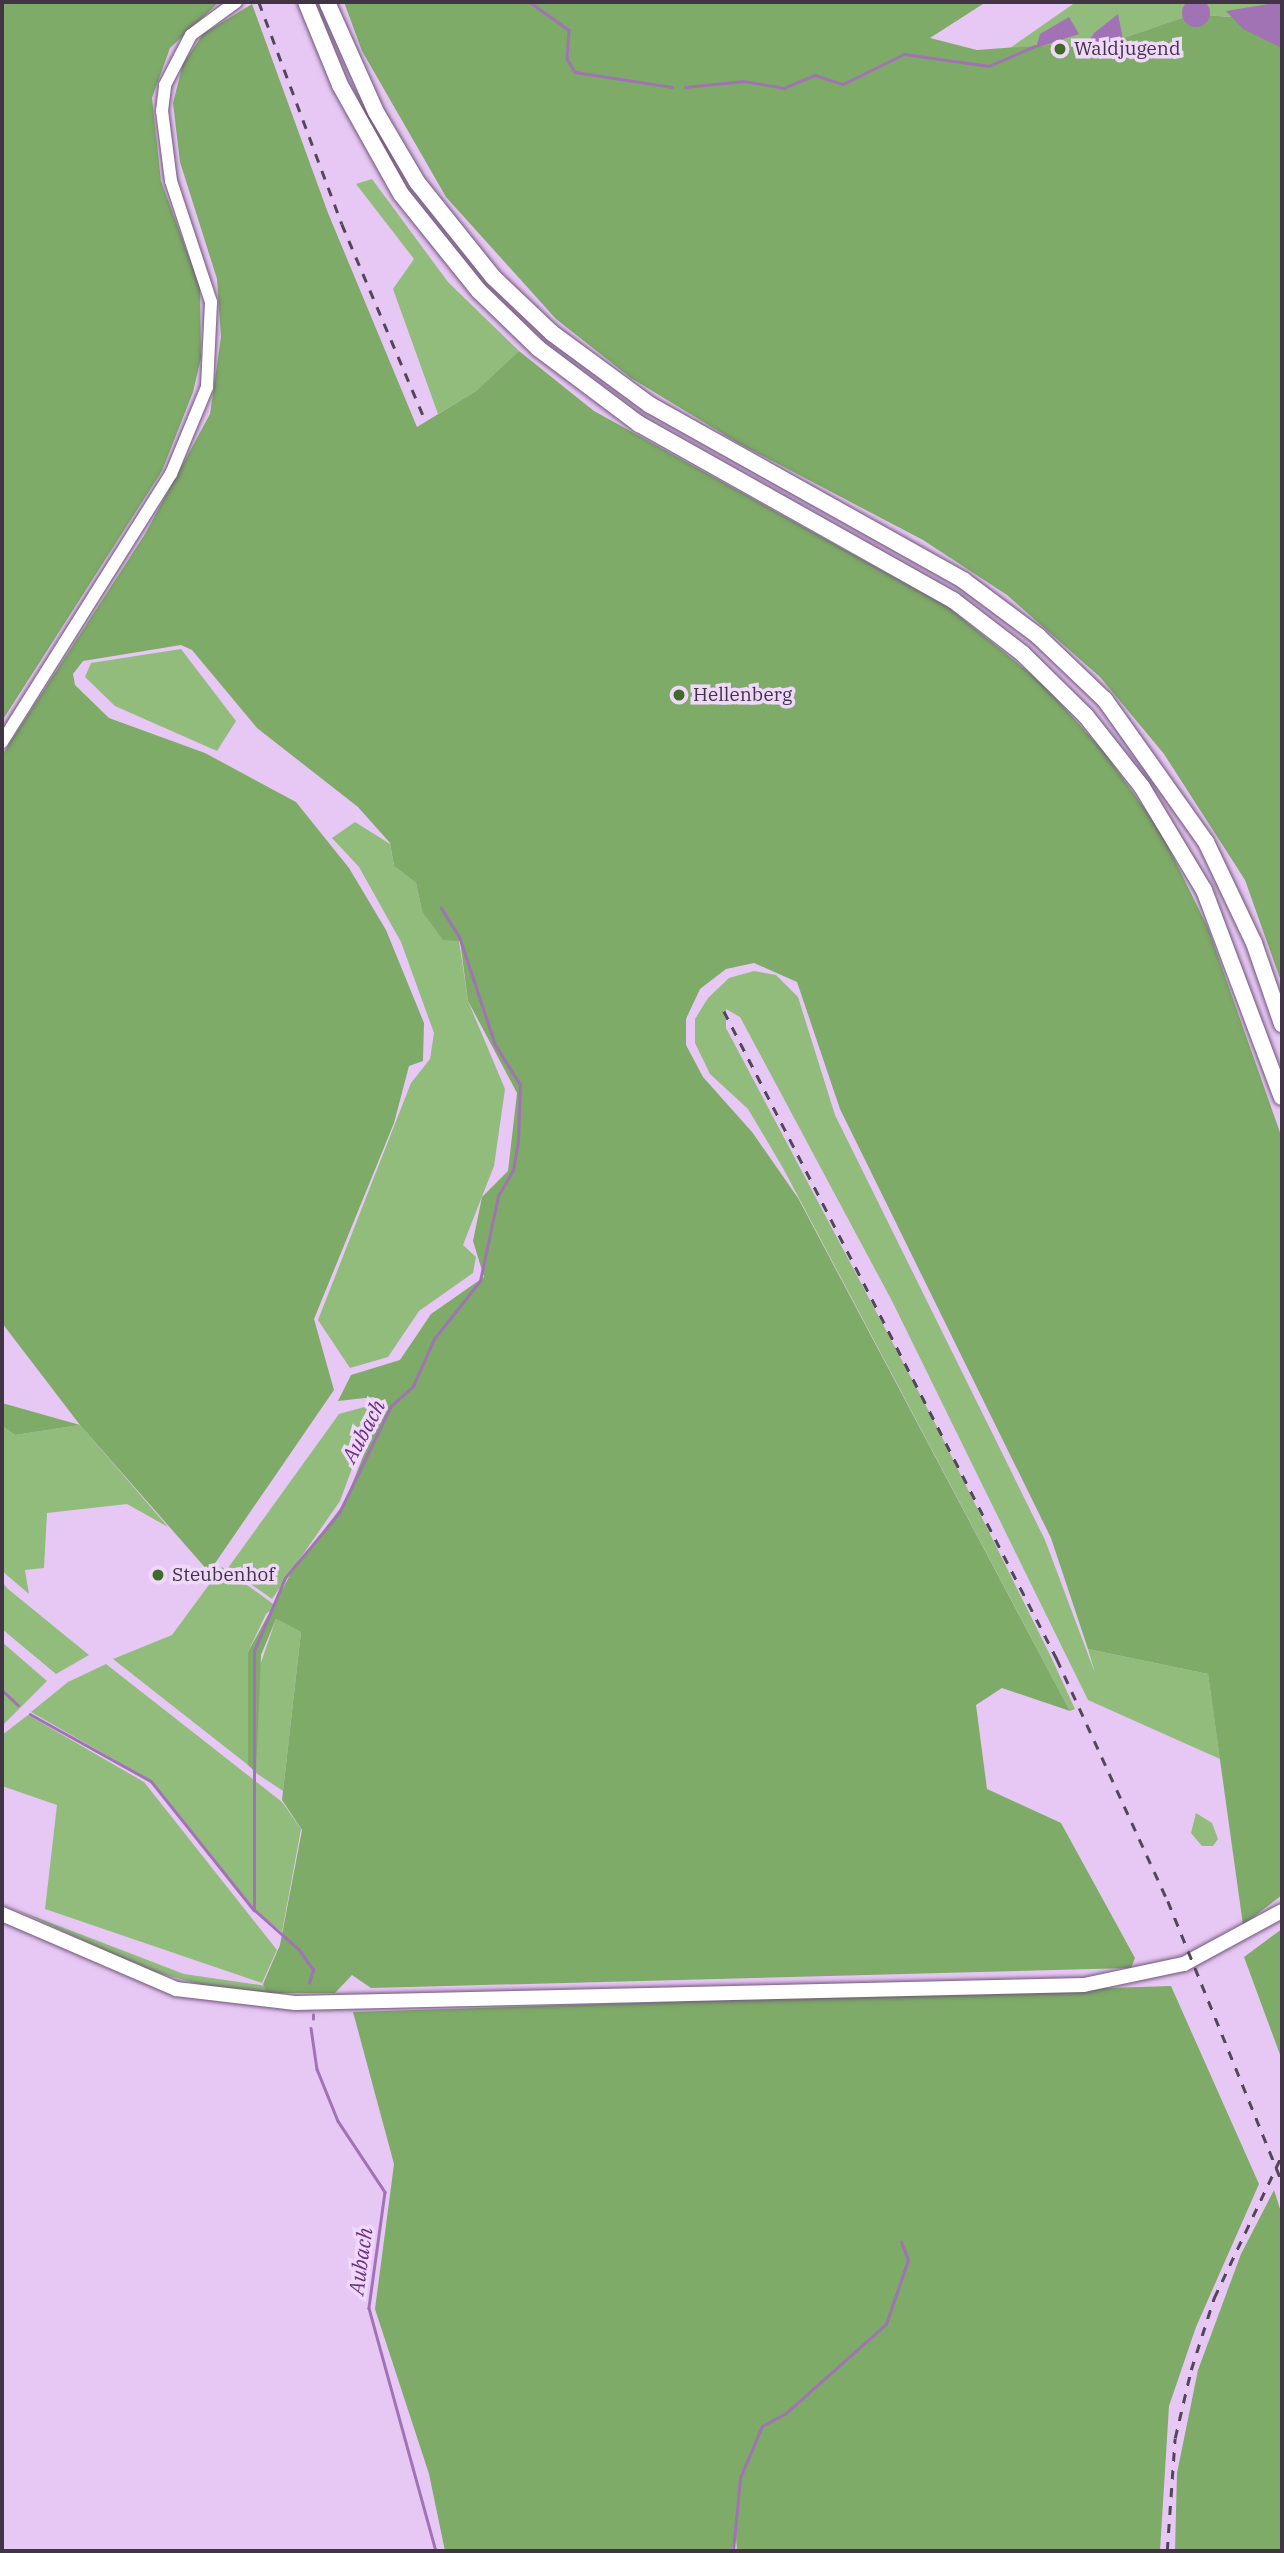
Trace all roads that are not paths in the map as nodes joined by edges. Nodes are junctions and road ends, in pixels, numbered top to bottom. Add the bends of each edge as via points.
1 (236, 2) edge
2 (306, 2) edge
3 (327, 2) edge
4 (2, 742) edge
5 (1282, 1024) edge
6 (1282, 1097) edge
7 (1282, 1911) edge
8 (2, 1914) edge

1 - 4 main road via 206,19 175,60 165,85 162,143 211,302 207,387 171,474
2 - 6 highway via 346,98 401,194 479,291 538,349 639,424 953,600 1023,654 1086,716 1142,787 1205,890
3 - 5 highway via 370,100 417,182 475,257 552,333 650,405 963,580 1038,636 1105,700 1206,842 1254,943
7 - 8 main road via 1184,1964 1084,1985 295,2003 176,1989

